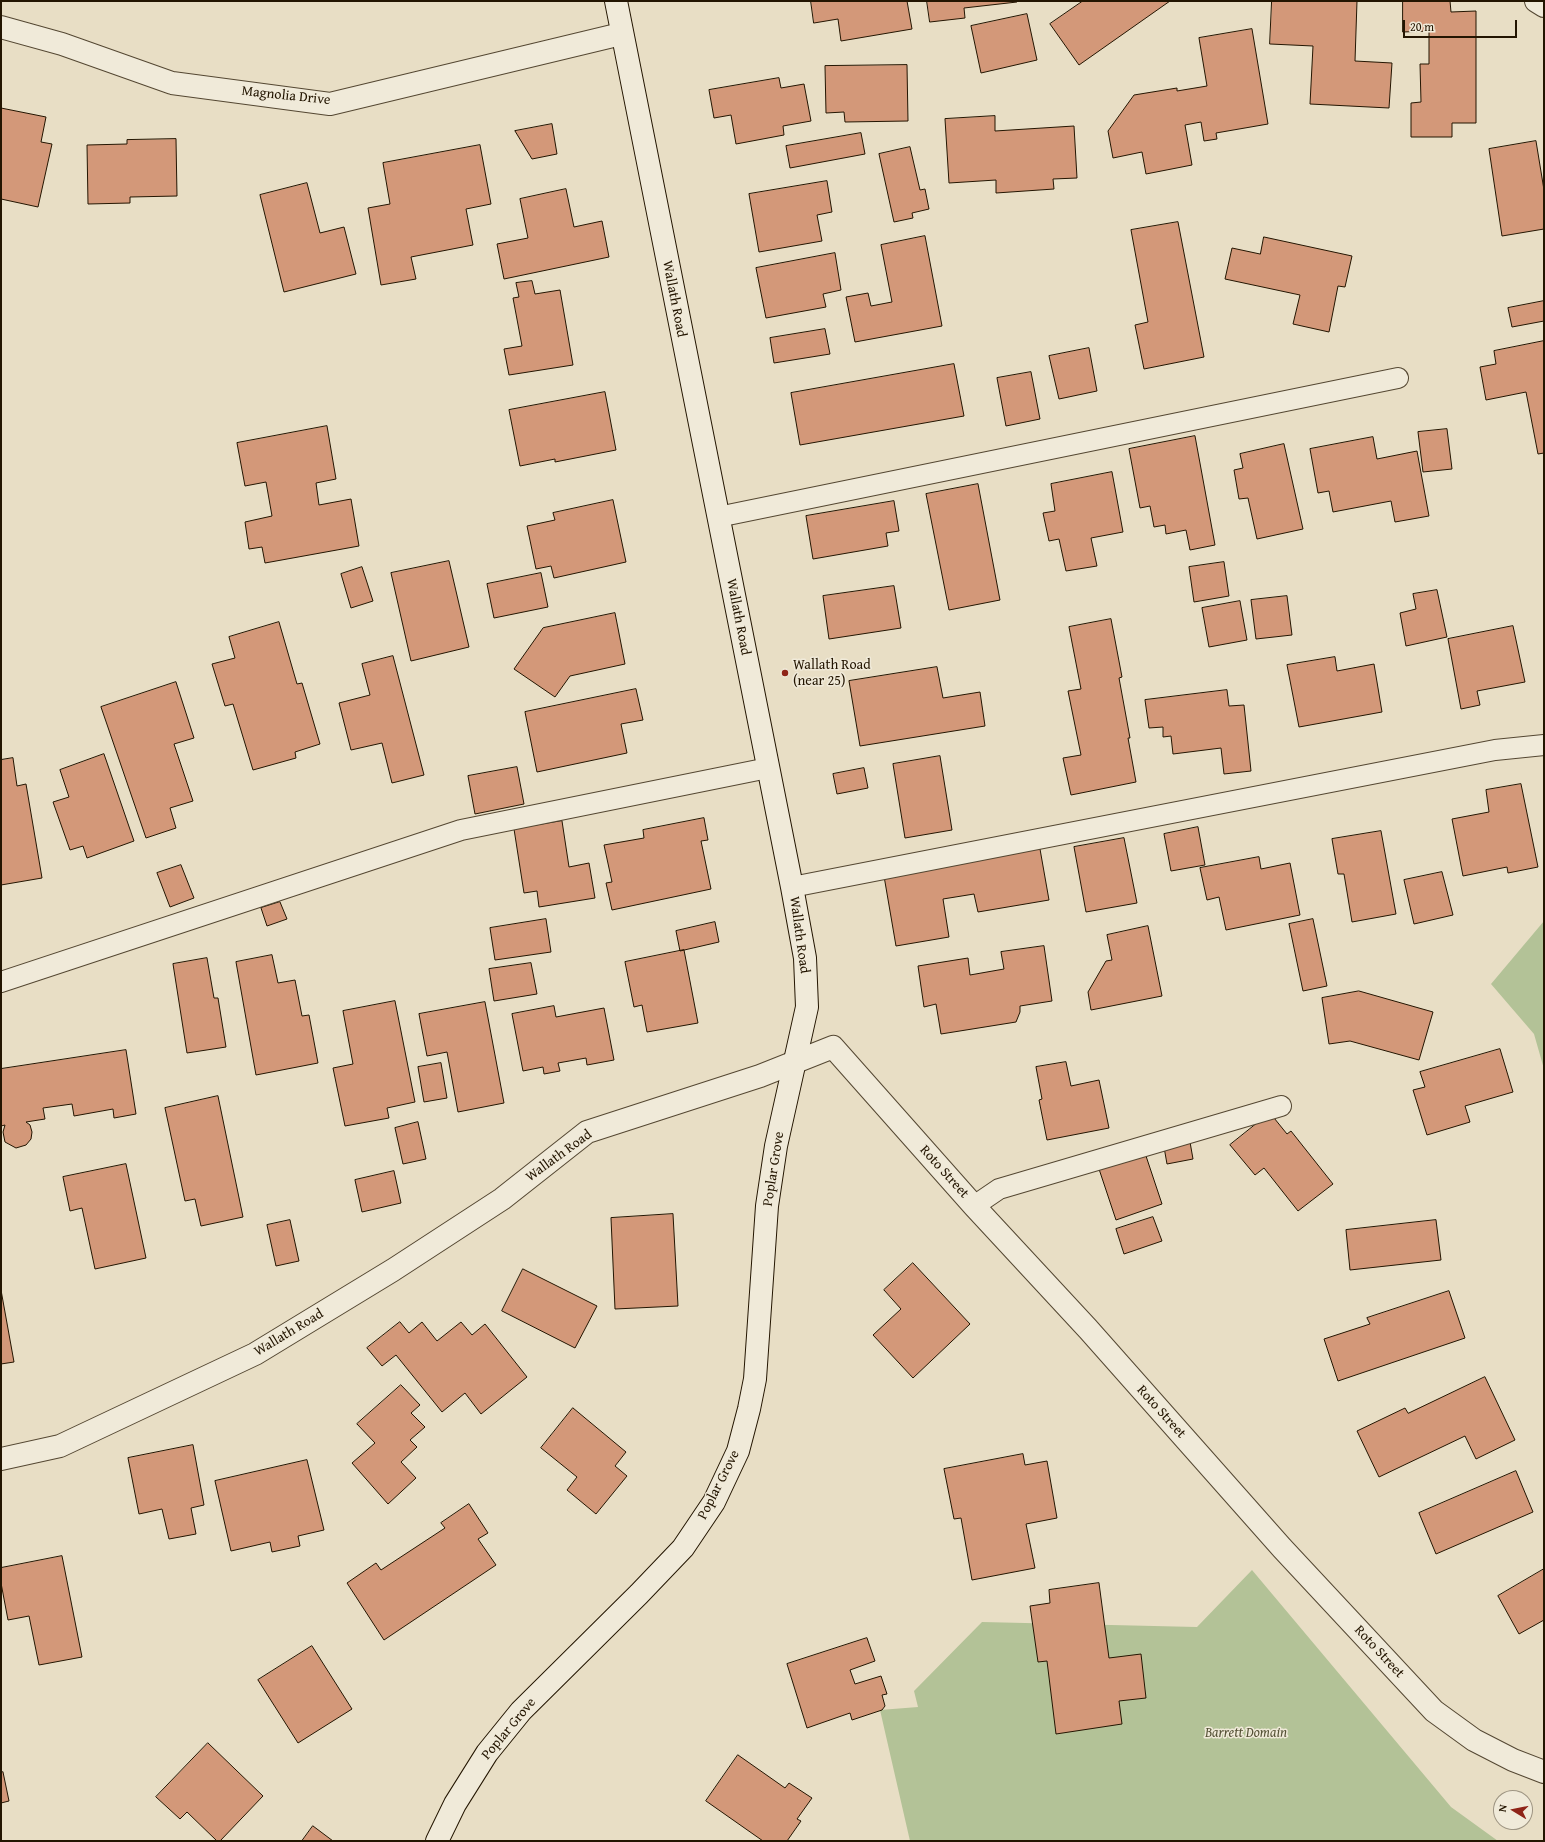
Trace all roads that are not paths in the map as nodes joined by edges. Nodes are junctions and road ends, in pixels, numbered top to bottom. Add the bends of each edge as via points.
1 (616, 1) edge
2 (1536, 1) edge
3 (1544, 6) edge
4 (1, 27) edge
5 (621, 34) junction
6 (1398, 378) dead end
7 (718, 517) junction
8 (1544, 745) edge
9 (768, 768) junction
10 (792, 887) junction
11 (1, 982) edge
12 (794, 1061) junction
13 (1281, 1106) dead end
14 (974, 1206) junction
15 (1, 1459) edge
16 (1544, 1772) edge
17 (437, 1841) edge

1 - 5 street, Wallath Road
2 - 3 street
4 - 5 street, Magnolia Drive via 62,44 172,83 330,104
5 - 7 street, Wallath Road
6 - 7 lane
7 - 9 street, Wallath Road
8 - 10 lane via 1495,750
9 - 10 street, Wallath Road
9 - 11 lane via 461,830
10 - 12 street, Wallath Road via 805,958 807,1007
12 - 14 street, Roto Street via 833,1047
12 - 15 street, Wallath Road via 760,1076 587,1132 502,1199 393,1270 255,1354 60,1446
12 - 17 street, Poplar Grove via 776,1146 767,1206 755,1379 738,1451 714,1502 683,1548 521,1711 487,1753 455,1804
13 - 14 lane via 999,1189
14 - 16 street, Roto Street via 1282,1548 1434,1711 1474,1740

